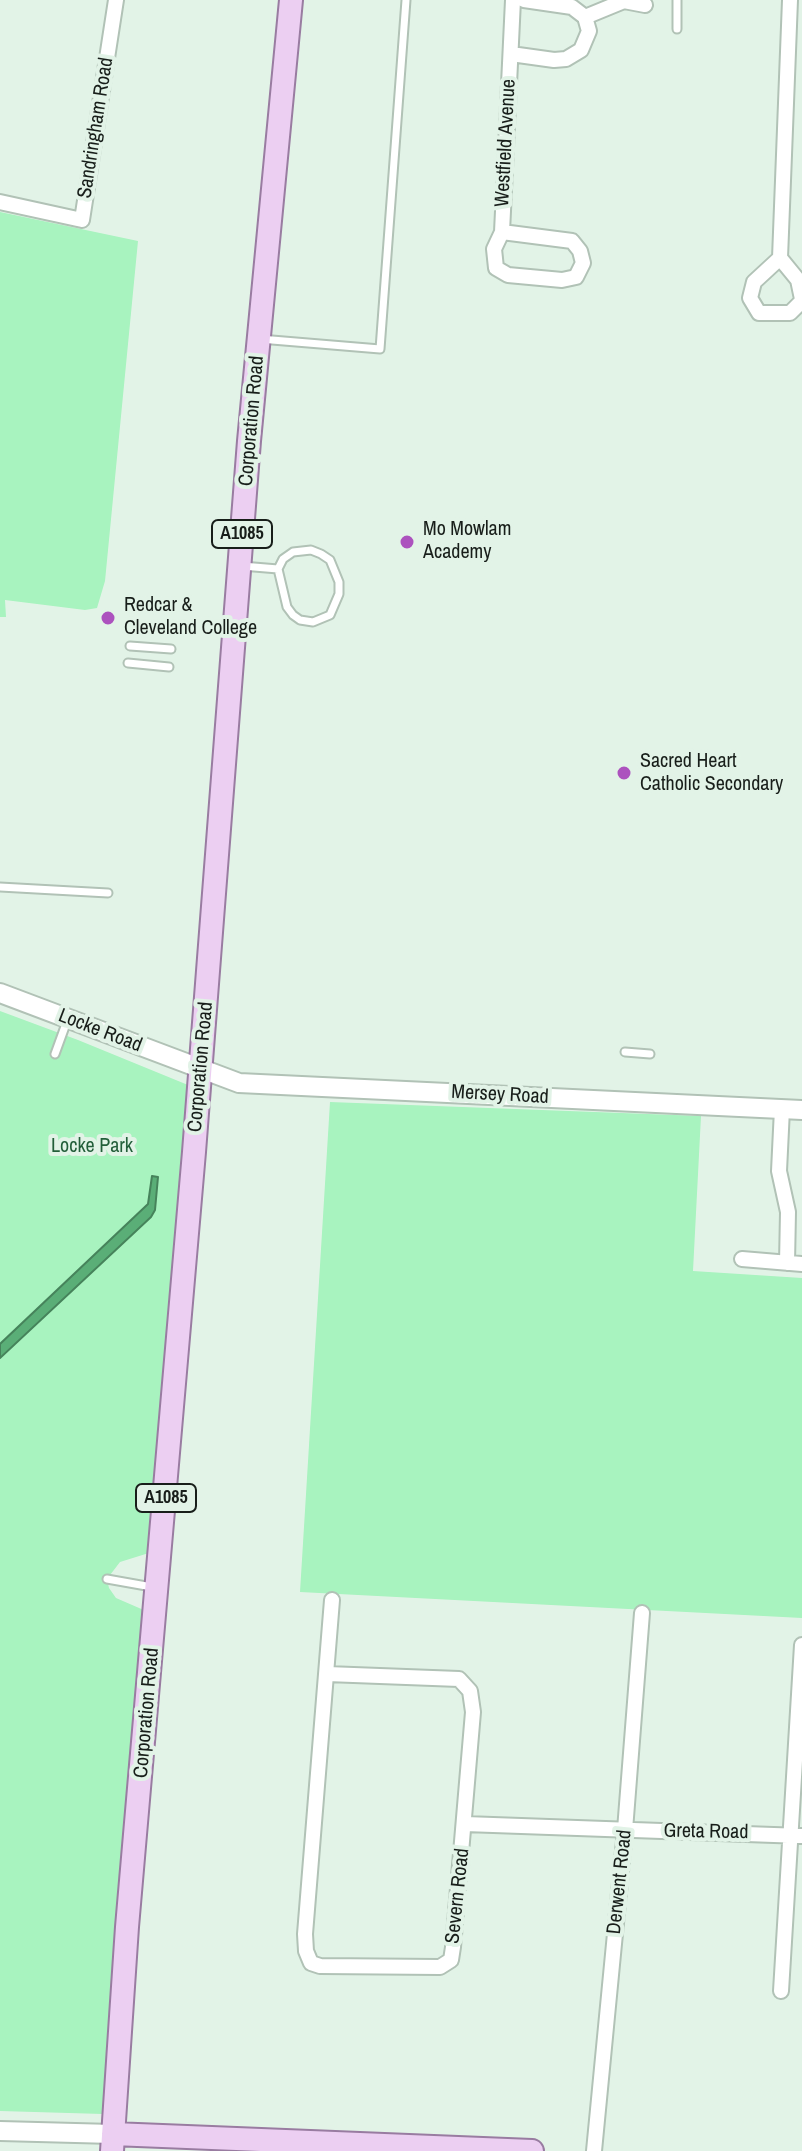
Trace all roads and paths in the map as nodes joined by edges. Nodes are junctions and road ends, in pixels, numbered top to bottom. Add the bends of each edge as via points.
1 (116, 0) edge
2 (291, 0) edge
3 (406, 0) edge
4 (513, 0) edge
5 (524, 0) edge
6 (677, 0) edge
7 (790, 0) edge
8 (645, 5) dead end
9 (585, 17) junction
10 (677, 29) dead end
11 (511, 54) junction
12 (0, 202) edge
13 (502, 232) junction
14 (780, 258) junction
15 (802, 300) edge
16 (260, 339) junction
17 (240, 566) junction
18 (278, 569) junction
19 (130, 646) dead end
20 (171, 649) dead end
21 (128, 663) dead end
22 (169, 667) dead end
23 (0, 887) edge
24 (108, 893) dead end
25 (0, 993) edge
26 (68, 1019) junction
27 (625, 1052) dead end
28 (55, 1054) dead end
29 (650, 1054) dead end
30 (201, 1069) junction
31 (782, 1109) junction
32 (802, 1110) edge
33 (742, 1259) dead end
34 (794, 1263) edge
35 (107, 1579) dead end
36 (158, 1588) junction
37 (332, 1600) dead end
38 (642, 1613) dead end
39 (802, 1645) edge
40 (327, 1674) junction
41 (465, 1824) junction
42 (625, 1830) junction
43 (796, 1835) edge
44 (781, 1991) dead end
45 (0, 2131) edge
46 (112, 2142) edge
47 (532, 2151) edge
48 (594, 2151) edge

1 - 12 street, Sandringham Road via 82,220
2 - 16 main road, Corporation Road / A1085
3 - 16 lane via 380,349
4 - 11 street, Westfield Avenue
5 - 9 street via 572,7
6 - 10 lane
7 - 14 street
8 - 9 street via 624,1
9 - 11 street, Westfield Avenue via 589,31 581,50 566,59
11 - 13 street, Westfield Avenue
13 - 13 street, Westfield Avenue via 494,249 496,268 508,275 562,280 576,277 583,263 572,241
14 - 15 street via 798,280
14 - 15 street via 754,282 750,298 759,313 790,313
16 - 17 main road, Corporation Road / A1085
17 - 18 lane
17 - 30 main road, Corporation Road / A1085
18 - 18 lane via 283,559 302,550 330,560 339,582 330,615 313,622 293,615
19 - 20 lane
21 - 22 lane
23 - 24 lane
25 - 26 street, Locke Road
26 - 28 lane
26 - 30 street, Locke Road
27 - 29 lane
30 - 31 street, Mersey Road via 239,1083
30 - 36 main road, Corporation Road / A1085
31 - 32 street, Mersey Road
31 - 34 street via 779,1171
33 - 34 street
35 - 36 lane
36 - 46 main road, Corporation Road / A1085
37 - 40 street, Severn Road
38 - 42 street, Derwent Road
39 - 43 street
40 - 41 street, Severn Road via 459,1679 465,1685 473,1712
40 - 41 street, Severn Road via 305,1934 311,1963 429,1969 451,1960
41 - 42 street, Greta Road
42 - 43 street, Greta Road
42 - 48 street, Derwent Road
43 - 44 street
45 - 46 street
46 - 47 main road

